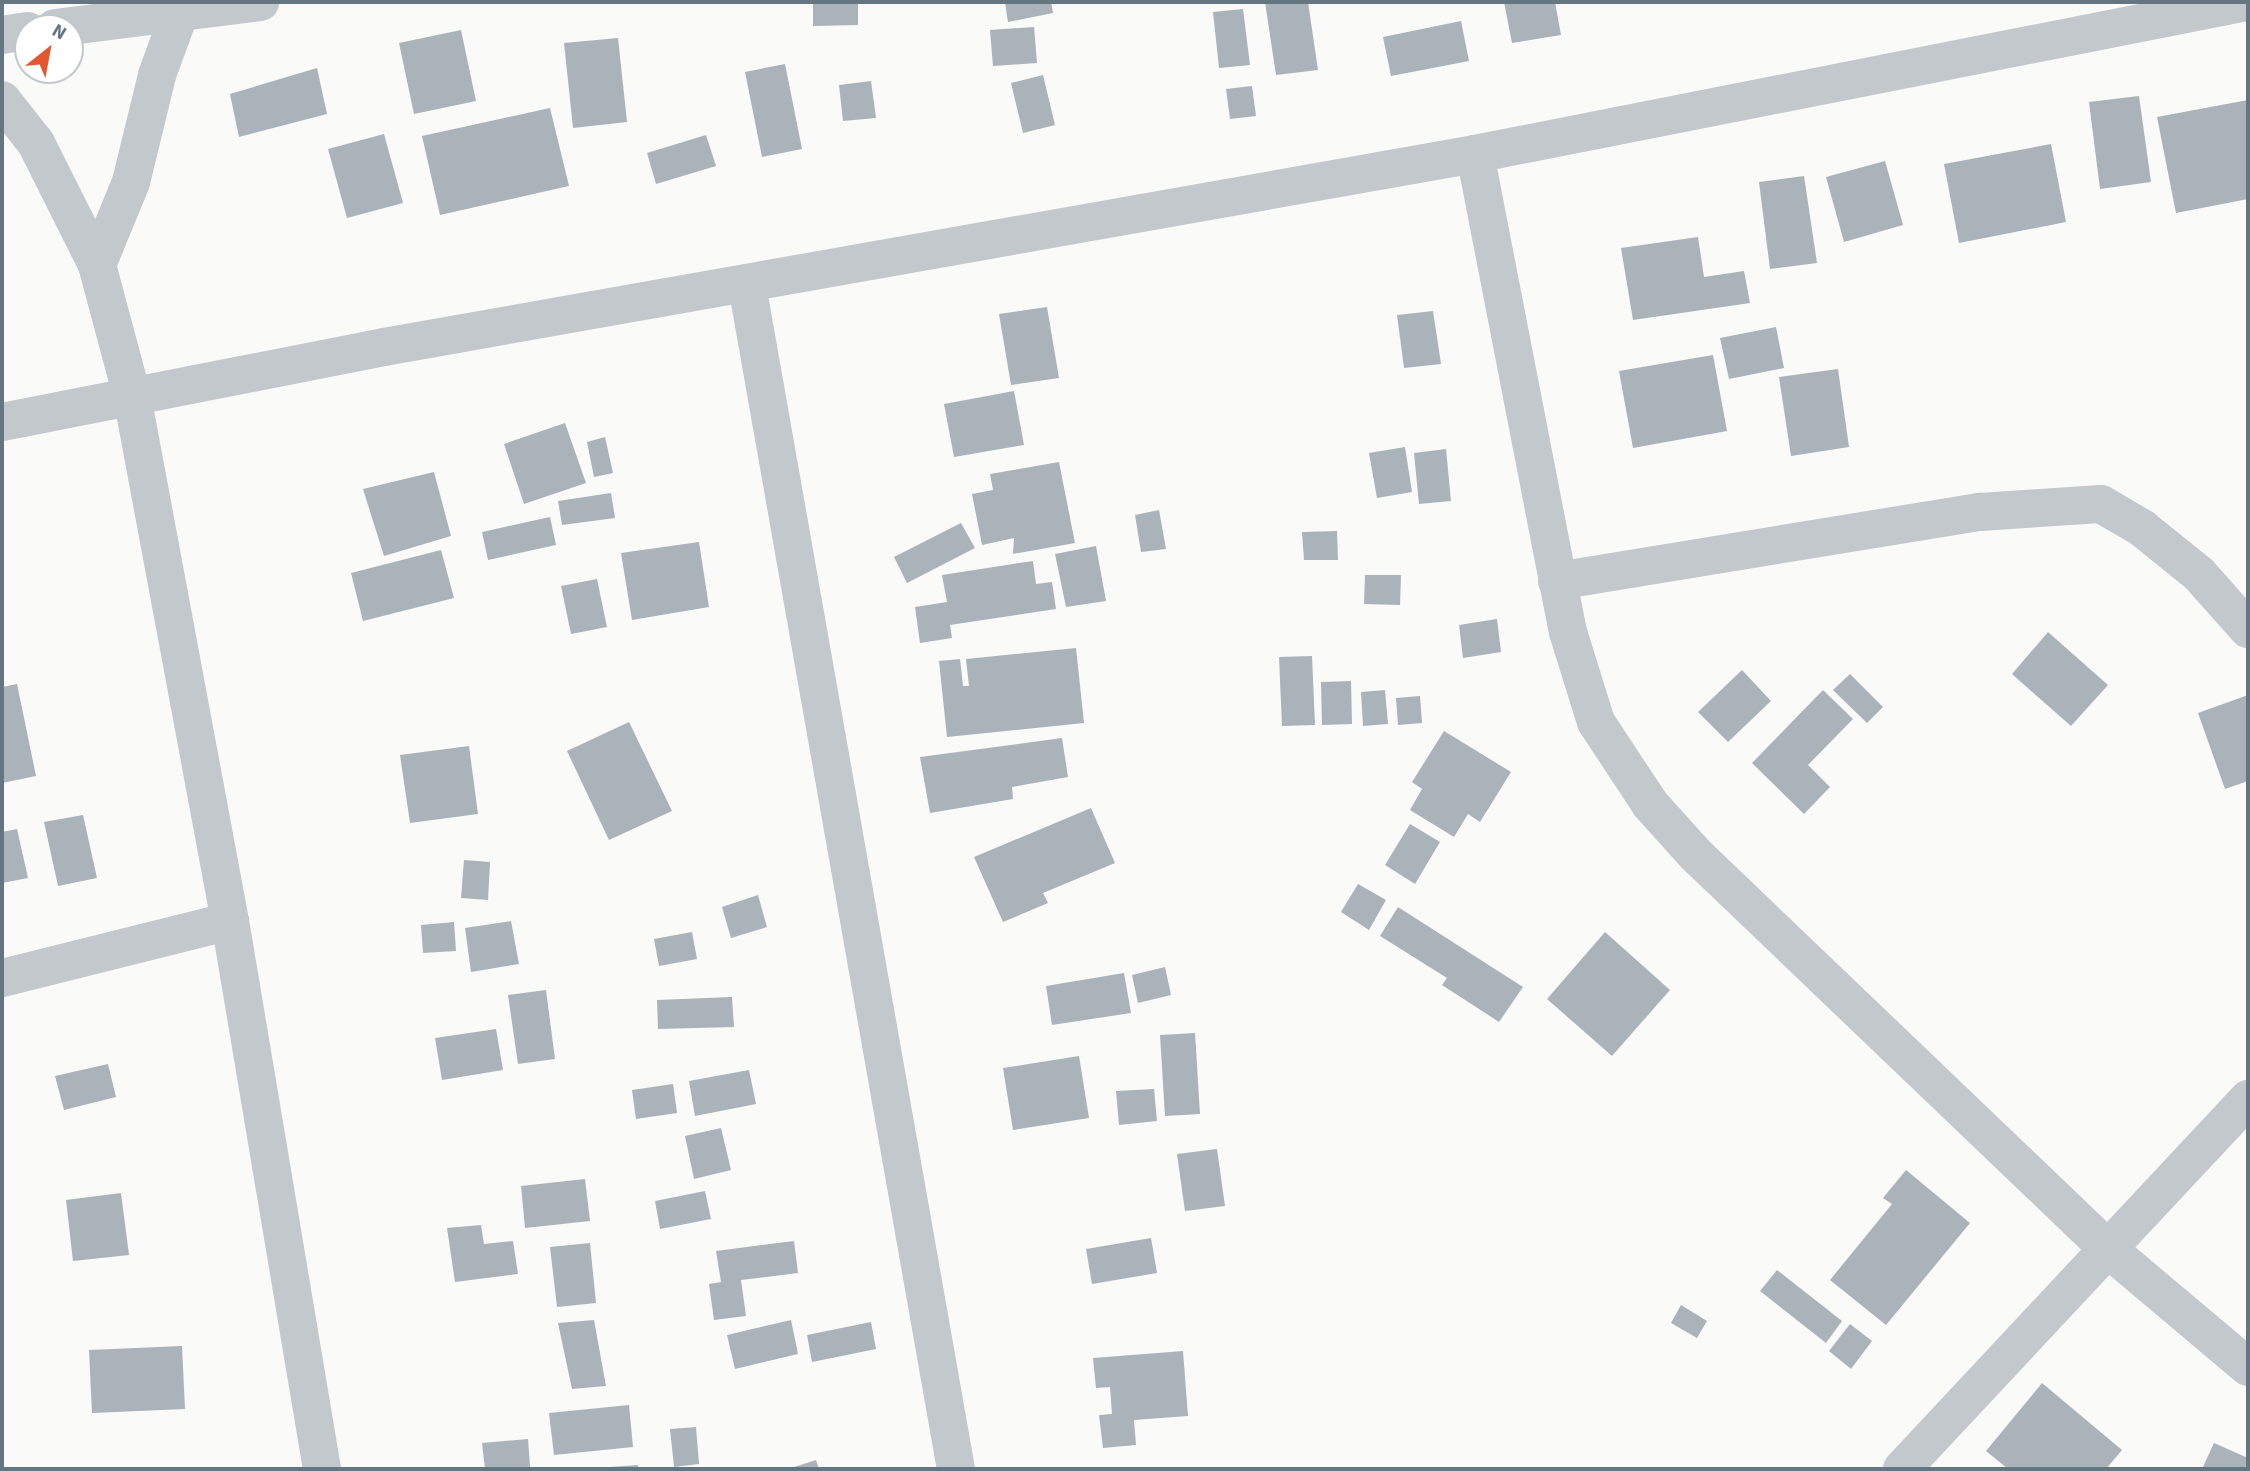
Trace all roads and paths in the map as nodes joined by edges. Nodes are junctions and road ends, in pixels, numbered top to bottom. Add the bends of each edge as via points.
1 (260, 2) edge
2 (2247, 2) edge
3 (180, 12) junction
4 (84, 24) edge
5 (2, 100) edge
6 (1475, 155) junction
7 (97, 265) junction
8 (747, 285) junction
9 (132, 396) junction
10 (2, 422) edge
11 (1557, 581) junction
12 (2248, 629) edge
13 (230, 921) junction
14 (2, 978) edge
15 (2248, 1099) edge
16 (2108, 1248) junction
17 (2248, 1367) edge
18 (322, 1469) edge
19 (956, 1469) edge
20 (1902, 1469) edge

1 - 3 street
2 - 6 street
3 - 4 street
3 - 7 street via 157,75 131,182
5 - 7 street via 36,143
6 - 8 street
6 - 11 street
7 - 9 street
8 - 9 street
8 - 19 street
9 - 10 street
9 - 13 street
11 - 12 street via 1980,512 2101,504 2142,528 2199,574
11 - 16 street via 1567,632 1596,722 1650,804 1696,855
13 - 14 street
13 - 18 street
15 - 16 street
16 - 17 street
16 - 20 street

